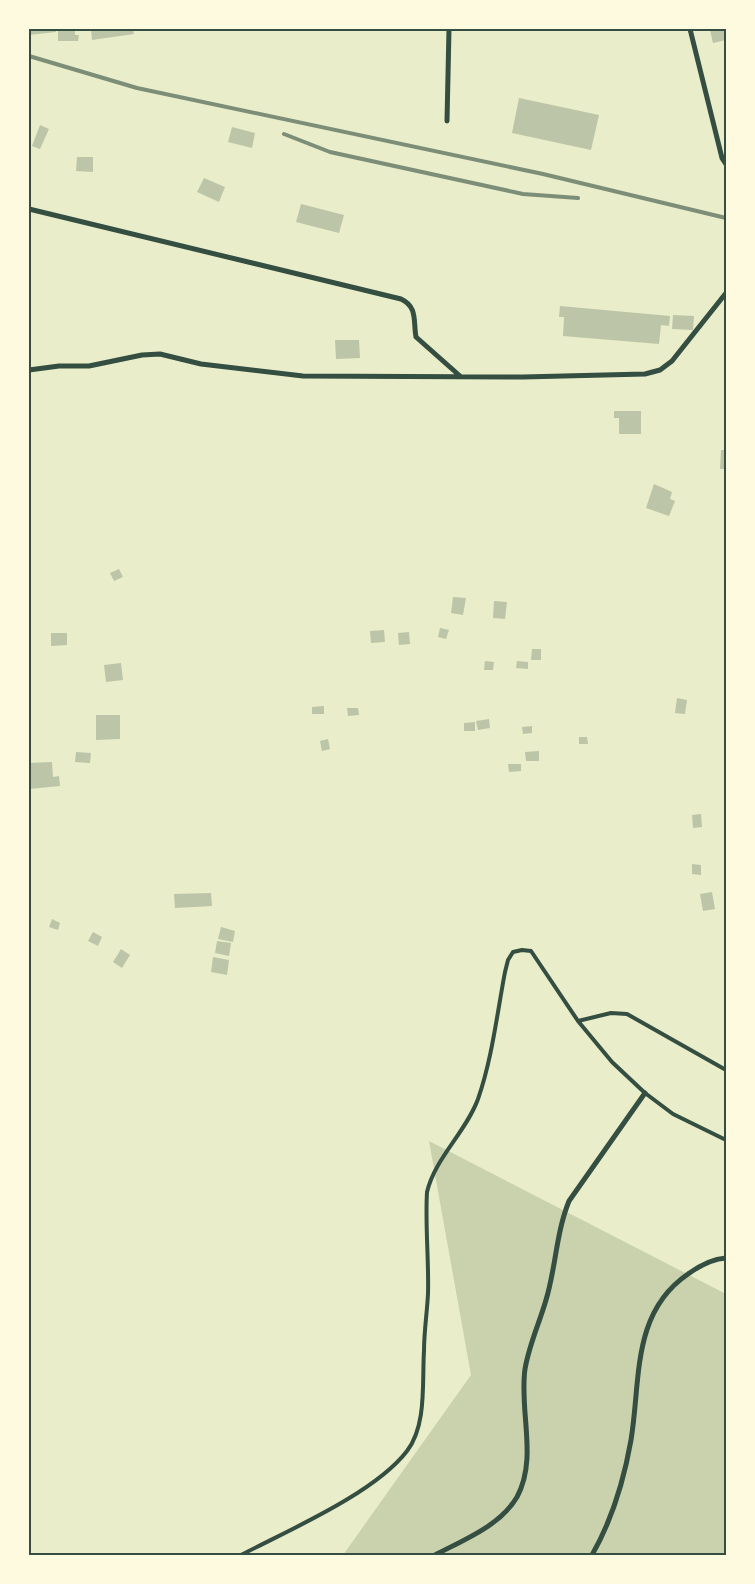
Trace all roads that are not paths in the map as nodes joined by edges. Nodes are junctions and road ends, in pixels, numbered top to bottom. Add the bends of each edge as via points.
1 (449, 29) edge
2 (690, 29) edge
3 (447, 121) dead end
4 (726, 164) edge
5 (29, 209) edge
6 (726, 293) edge
7 (29, 370) edge
8 (460, 376) junction
9 (578, 1021) junction
10 (726, 1070) edge
11 (646, 1093) junction
12 (726, 1140) edge
13 (726, 1258) edge
14 (241, 1555) edge
15 (434, 1555) edge
16 (592, 1555) edge

1 - 3 street
2 - 4 street
5 - 8 street via 401,299 410,303 414,312 416,337
6 - 8 street via 672,361 660,370 645,374
7 - 8 street via 89,366 160,354 202,364 303,376
9 - 10 lane via 611,1013 627,1014 657,1028
9 - 11 lane via 612,1062
9 - 14 lane via 531,951 513,952 505,972 478,1099 463,1131 430,1180 427,1192 428,1294 417,1432 408,1449 379,1478
11 - 12 lane via 673,1114
11 - 15 street via 569,1201 561,1221 546,1300 525,1371 526,1460 517,1497 504,1513 482,1530
13 - 16 street via 698,1266 673,1284 647,1326 640,1355 631,1442 611,1516

